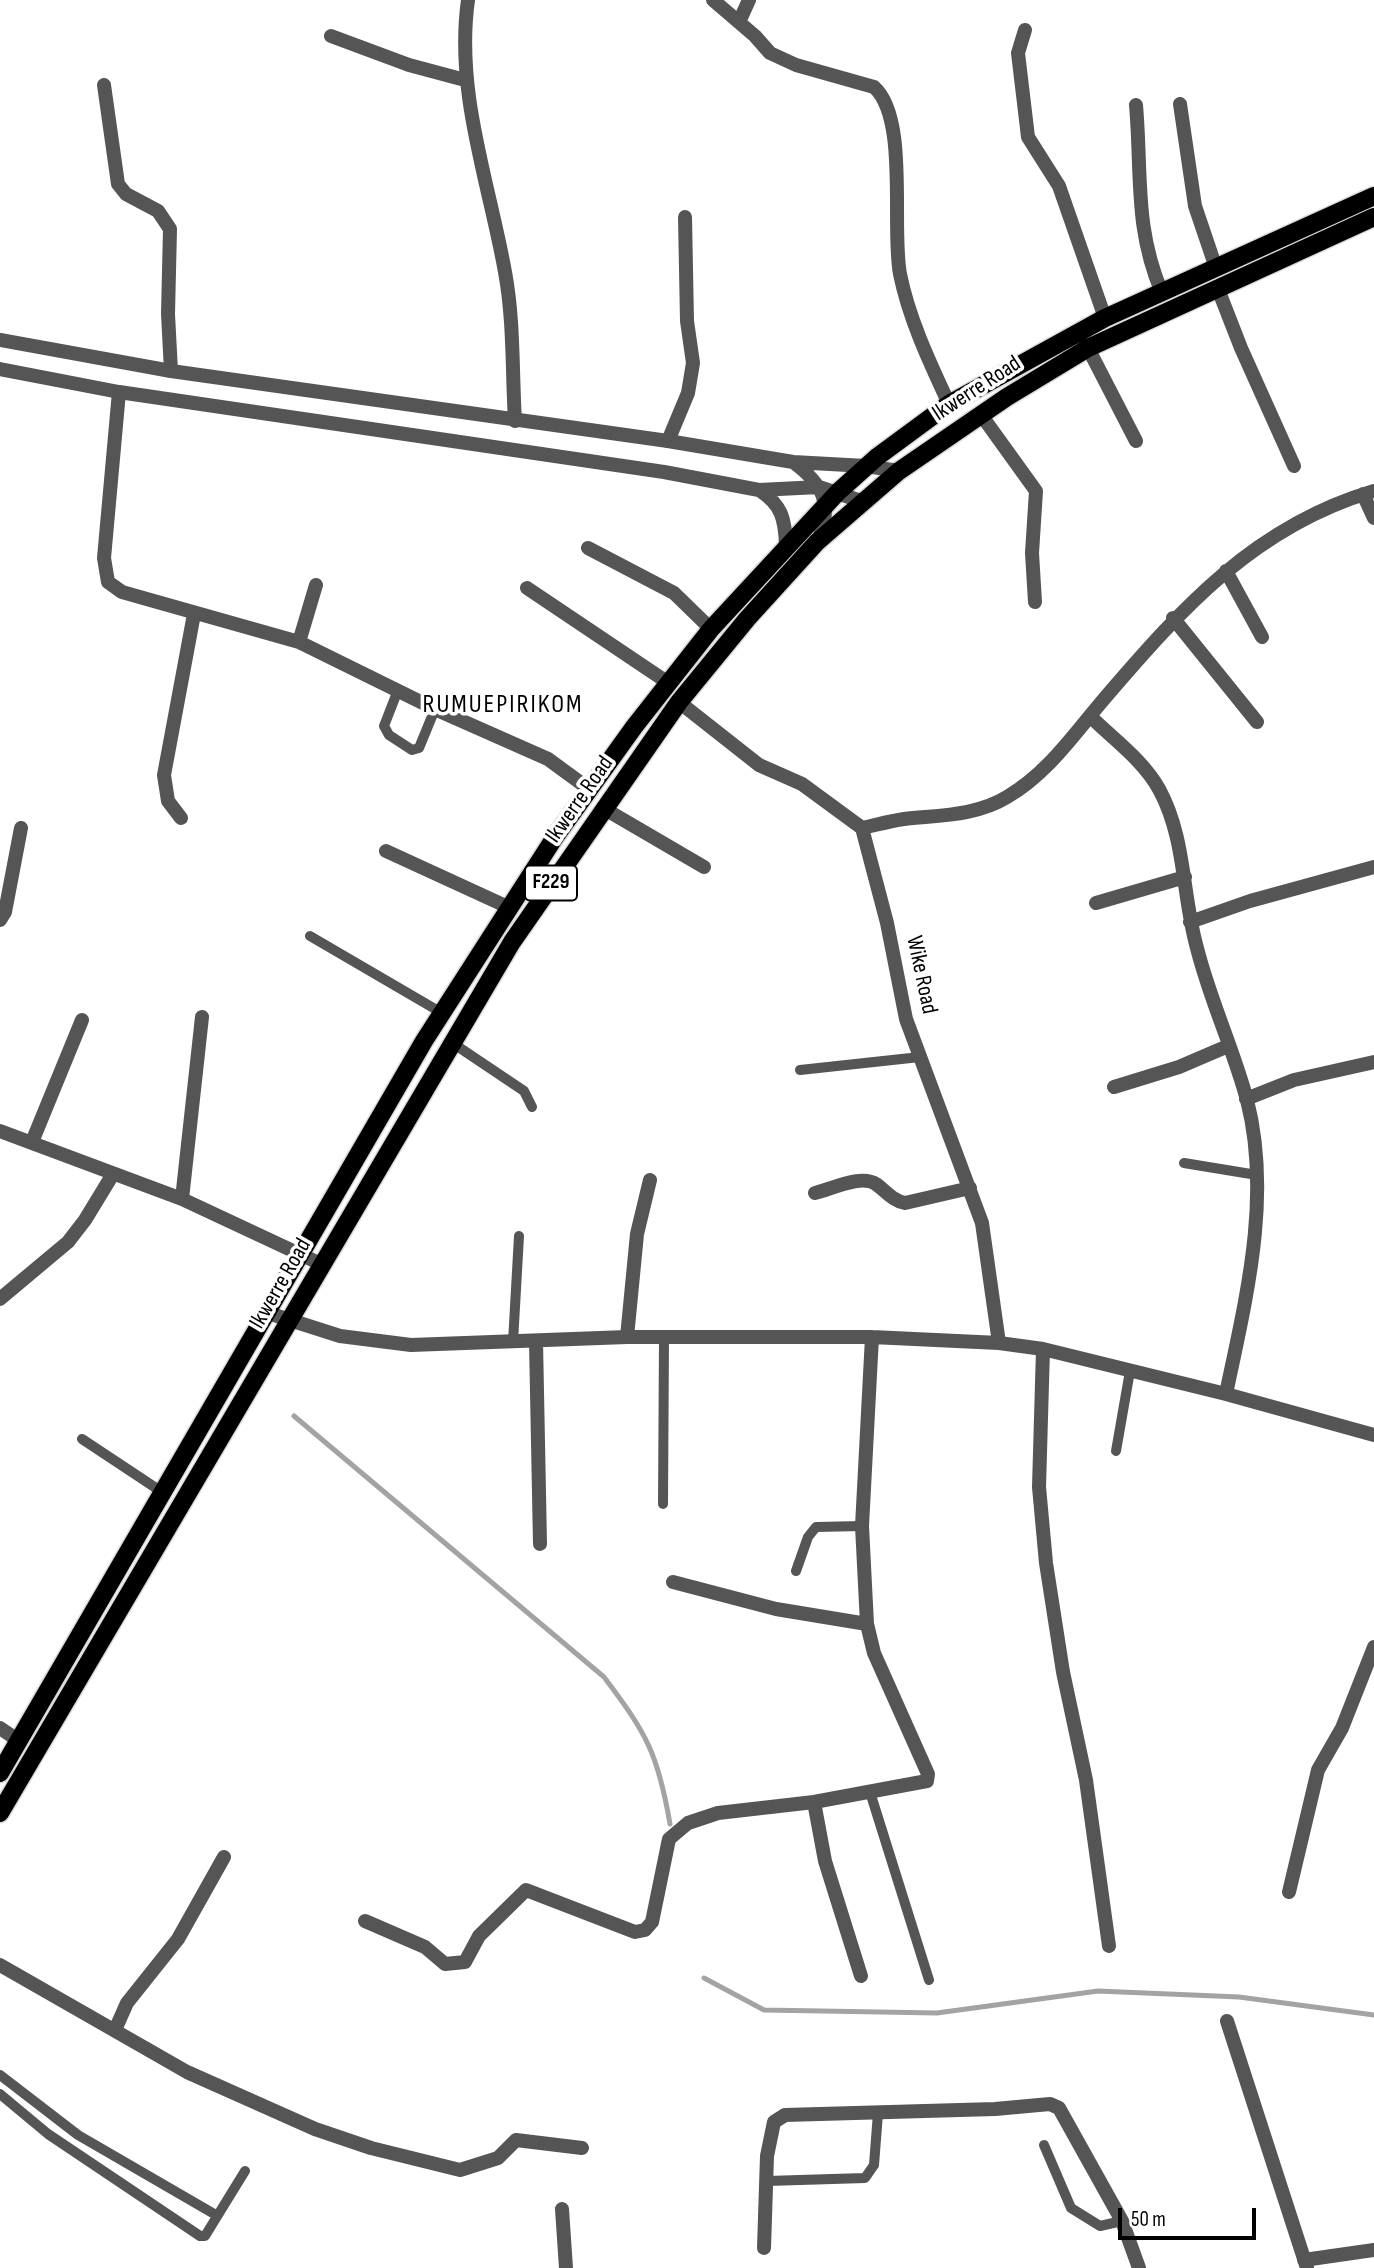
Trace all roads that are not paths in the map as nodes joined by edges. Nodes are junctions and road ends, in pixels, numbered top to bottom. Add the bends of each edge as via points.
1 (468, 0) edge
2 (713, 0) edge
3 (748, 0) edge
4 (739, 22) junction
5 (1025, 30) dead end
6 (331, 36) dead end
7 (466, 80) junction
8 (104, 85) dead end
9 (1136, 104) dead end
10 (1180, 104) dead end
11 (1374, 196) edge
12 (685, 217) dead end
13 (1374, 217) edge
14 (1216, 268) junction
15 (1218, 289) junction
16 (1162, 293) junction
17 (1105, 318) junction
18 (0, 340) edge
19 (1088, 348) junction
20 (0, 369) edge
21 (172, 371) junction
22 (119, 392) junction
23 (949, 404) junction
24 (982, 416) junction
25 (515, 421) junction
26 (668, 441) junction
27 (1136, 441) dead end
28 (793, 462) junction
29 (866, 466) junction
30 (1294, 466) dead end
31 (899, 471) junction
32 (819, 486) junction
33 (759, 490) junction
34 (838, 492) junction
35 (1368, 492) edge
36 (864, 502) junction
37 (825, 505) junction
38 (1374, 518) edge
39 (817, 542) junction
40 (786, 545) junction
41 (587, 548) dead end
42 (1226, 571) junction
43 (316, 584) dead end
44 (527, 588) dead end
45 (1035, 602) dead end
46 (194, 614) junction
47 (1173, 618) junction
48 (711, 629) junction
49 (1262, 637) dead end
50 (299, 642) junction
51 (667, 682) junction
52 (398, 690) junction
53 (679, 702) junction
54 (435, 709) junction
55 (1090, 716) junction
56 (1257, 722) dead end
57 (589, 789) junction
58 (603, 808) junction
59 (181, 818) dead end
60 (20, 828) dead end
61 (862, 828) junction
62 (386, 851) dead end
63 (704, 867) dead end
64 (1374, 867) edge
65 (1185, 877) junction
66 (1096, 903) dead end
67 (508, 907) junction
68 (0, 920) edge
69 (1189, 922) junction
70 (310, 936) dead end
71 (442, 1013) junction
72 (202, 1017) dead end
73 (82, 1020) dead end
74 (451, 1042) junction
75 (1228, 1046) junction
76 (919, 1057) junction
77 (1374, 1062) edge
78 (800, 1070) dead end
79 (1114, 1087) dead end
80 (1246, 1099) junction
81 (532, 1107) dead end
82 (0, 1131) edge
83 (32, 1142) junction
84 (1184, 1163) dead end
85 (113, 1174) junction
86 (1257, 1175) junction
87 (650, 1180) dead end
88 (970, 1188) junction
89 (815, 1193) dead end
90 (182, 1199) junction
91 (519, 1236) dead end
92 (302, 1253) junction
93 (321, 1264) junction
94 (0, 1299) edge
95 (268, 1313) junction
96 (287, 1321) junction
97 (627, 1337) junction
98 (872, 1337) junction
99 (664, 1338) junction
100 (536, 1341) junction
101 (513, 1342) junction
102 (999, 1343) junction
103 (1043, 1349) junction
104 (1130, 1370) junction
105 (1226, 1394) junction
106 (1374, 1435) edge
107 (82, 1439) dead end
108 (1116, 1451) dead end
109 (162, 1492) junction
110 (663, 1504) dead end
111 (862, 1526) junction
112 (540, 1544) dead end
113 (796, 1571) dead end
114 (673, 1582) dead end
115 (867, 1624) junction
116 (1374, 1647) edge
117 (0, 1728) edge
118 (19, 1741) junction
119 (0, 1773) edge
120 (870, 1792) junction
121 (814, 1802) junction
122 (0, 1812) edge
123 (224, 1857) dead end
124 (1289, 1892) dead end
125 (365, 1921) dead end
126 (1109, 1946) dead end
127 (0, 1965) edge
128 (861, 1976) dead end
129 (929, 1980) dead end
130 (1227, 2021) dead end
131 (115, 2030) junction
132 (0, 2075) edge
133 (0, 2094) edge
134 (878, 2113) junction
135 (1044, 2145) dead end
136 (582, 2148) dead end
137 (245, 2171) dead end
138 (767, 2181) junction
139 (562, 2208) dead end
140 (216, 2215) junction
141 (1122, 2221) junction
142 (764, 2248) dead end
143 (1374, 2250) edge
144 (1306, 2264) edge
145 (566, 2268) edge
146 (1139, 2268) edge

1 - 7 street
2 - 4 street
3 - 4 street
4 - 23 street via 769,53 874,87 883,95 889,107 897,173 900,274
5 - 17 street via 1018,53 1028,136 1059,186
6 - 7 street
7 - 25 street via 506,275
8 - 21 street via 118,184 126,194 158,211 170,229
9 - 16 street via 1142,230 1149,264
10 - 14 street via 1195,206
11 - 14 main road, Ikwerre Road / F229
12 - 26 street via 687,321 693,363 688,393
13 - 15 main road, Ikwerre Road / F229
14 - 16 main road, Ikwerre Road / F229
15 - 19 main road, Ikwerre Road / F229
15 - 30 street
16 - 17 main road, Ikwerre Road / F229
17 - 23 main road, Ikwerre Road / F229
18 - 21 street
19 - 24 main road, Ikwerre Road / F229
19 - 27 street
20 - 22 street
21 - 25 street
22 - 33 street
22 - 46 street via 104,558 108,582 122,592
23 - 29 main road, Ikwerre Road / F229
24 - 31 main road, Ikwerre Road / F229
24 - 45 street via 1036,491
25 - 26 street
26 - 28 street
28 - 29 street
28 - 32 street
29 - 31 street
29 - 34 main road, Ikwerre Road / F229
31 - 36 main road, Ikwerre Road / F229
32 - 33 street
32 - 34 street
32 - 37 street
33 - 40 street via 782,511
34 - 36 street
34 - 37 main road, Ikwerre Road / F229
35 - 38 street
35 - 42 street via 1319,510
36 - 39 main road, Ikwerre Road / F229
37 - 39 street
37 - 40 main road, Ikwerre Road / F229
39 - 53 main road, Ikwerre Road / F229
40 - 48 main road, Ikwerre Road / F229
41 - 48 street via 674,593
42 - 47 street
42 - 49 street
43 - 50 street
44 - 51 street
46 - 50 street
46 - 59 street via 164,775 168,801
47 - 55 street
47 - 56 street
48 - 51 main road, Ikwerre Road / F229
50 - 52 street
51 - 57 main road, Ikwerre Road / F229
52 - 54 street
52 - 54 lane via 384,726 389,735 412,750 425,740
53 - 58 main road, Ikwerre Road / F229
53 - 61 street via 760,765 802,784
54 - 57 street via 548,759
55 - 61 street via 1065,749 1009,797 975,811
55 - 65 street via 1138,761 1158,788 1171,817
57 - 67 main road, Ikwerre Road / F229
58 - 63 street
58 - 74 main road, Ikwerre Road / F229
60 - 68 street
61 - 76 street, Wike Road
62 - 67 street
64 - 69 street
65 - 66 street
65 - 69 street
67 - 71 main road, Ikwerre Road / F229
69 - 75 street
70 - 71 lane
71 - 92 main road, Ikwerre Road / F229
72 - 90 street
73 - 83 street
74 - 81 lane via 524,1091
74 - 93 main road, Ikwerre Road / F229
75 - 79 street
75 - 80 street
76 - 78 lane
76 - 88 street, Wike Road
77 - 80 street via 1294,1080
80 - 86 street
82 - 83 street
83 - 85 street
84 - 86 lane
85 - 90 street
85 - 94 street via 68,1242
86 - 105 street via 1251,1267
87 - 97 street via 637,1234
88 - 89 street via 905,1203 863,1180
88 - 102 street, Wike Road via 984,1234
90 - 92 street
91 - 101 lane
92 - 93 street
92 - 95 main road, Ikwerre Road / F229
93 - 96 main road, Ikwerre Road / F229
95 - 96 street
95 - 109 main road, Ikwerre Road / F229
96 - 101 street via 340,1336 411,1346
96 - 122 main road, Ikwerre Road / F229
97 - 99 street
97 - 100 street
98 - 99 street
98 - 102 street
98 - 111 street
99 - 110 lane
100 - 101 street
100 - 112 street
102 - 103 street
103 - 104 street
103 - 126 street via 1038,1488 1046,1563 1086,1780
104 - 105 street
104 - 108 lane
105 - 106 street
107 - 109 lane
109 - 118 main road, Ikwerre Road / F229
111 - 113 lane via 816,1527 808,1536
111 - 115 street
114 - 115 street via 776,1609
115 - 120 street via 874,1653 929,1778
116 - 124 street via 1342,1728 1318,1770
117 - 118 street
118 - 119 main road, Ikwerre Road / F229
120 - 121 street
120 - 129 lane
121 - 125 street via 718,1813 688,1823 669,1839 652,1922 645,1930 635,1932 526,1890 479,1936 465,1962 445,1964 425,1947
121 - 128 street via 825,1861
123 - 131 street via 178,1939 127,2003
127 - 131 street
130 - 144 street
131 - 136 street via 187,2072 315,2129 427,2162 460,2170 478,2166 498,2158 516,2140
132 - 140 lane via 78,2136
133 - 140 lane via 48,2134 200,2236 205,2236
134 - 138 street via 785,2115 774,2122
134 - 138 lane via 874,2165 865,2178
134 - 141 street via 1050,2104 1059,2108
135 - 141 lane via 1071,2208 1100,2226
137 - 140 lane
138 - 142 street
139 - 145 street
141 - 146 street
143 - 144 street

